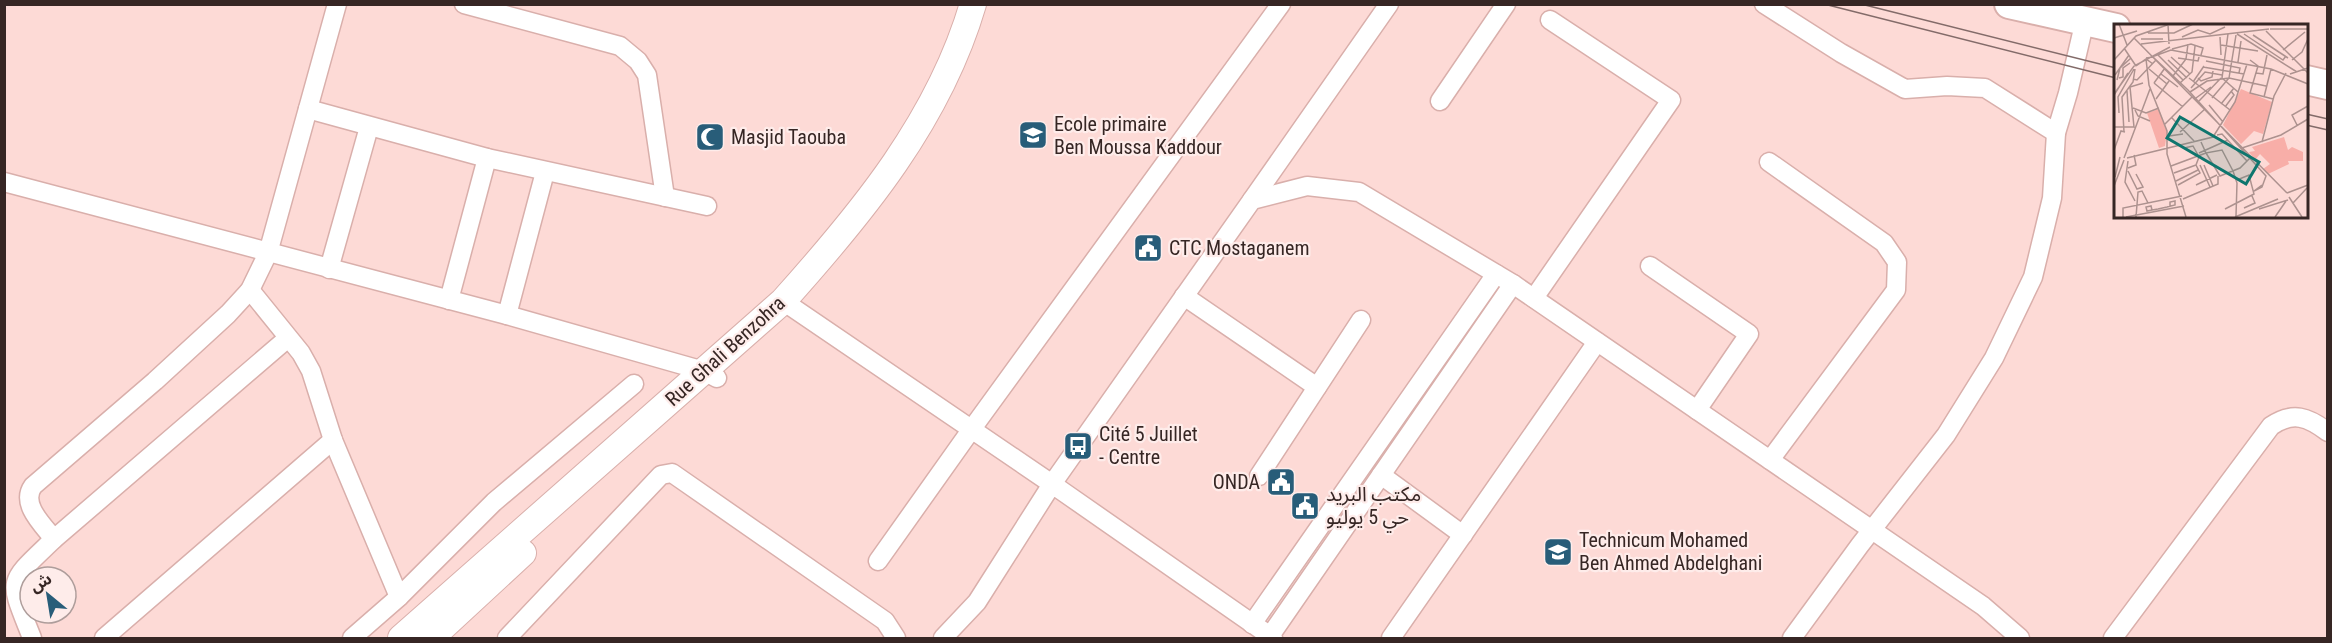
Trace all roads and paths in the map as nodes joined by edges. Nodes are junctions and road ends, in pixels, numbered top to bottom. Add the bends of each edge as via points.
1 (337, 4) edge
2 (464, 4) edge
3 (973, 4) edge
4 (991, 4) edge
5 (1281, 4) edge
6 (1389, 4) edge
7 (1506, 4) edge
8 (1764, 4) edge
9 (2009, 4) edge
10 (1550, 20) dead end
11 (2085, 20) junction
12 (2114, 27) edge
13 (2308, 80) edge
14 (2328, 85) edge
15 (1440, 101) dead end
16 (308, 109) junction
17 (369, 127) junction
18 (2056, 133) junction
19 (487, 158) junction
20 (1769, 162) dead end
21 (545, 172) junction
22 (4, 182) edge
23 (665, 197) junction
24 (1252, 200) junction
25 (706, 206) dead end
26 (268, 253) junction
27 (1650, 266) dead end
28 (329, 269) junction
29 (1496, 274) junction
30 (1513, 284) junction
31 (249, 290) junction
32 (1184, 296) junction
33 (1534, 298) junction
34 (449, 300) junction
35 (788, 304) junction
36 (507, 315) junction
37 (1361, 320) dead end
38 (288, 338) junction
39 (1597, 342) junction
40 (711, 375) junction
41 (634, 384) dead end
42 (1317, 387) junction
43 (1697, 410) junction
44 (971, 430) junction
45 (2328, 432) edge
46 (333, 440) junction
47 (1770, 460) junction
48 (1381, 475) junction
49 (1259, 476) dead end
50 (1052, 484) junction
51 (1872, 530) junction
52 (1463, 535) junction
53 (54, 539) junction
54 (878, 561) dead end
55 (399, 597) junction
56 (1260, 633) edge
57 (32, 639) edge
58 (104, 639) edge
59 (352, 639) edge
60 (401, 639) edge
61 (431, 639) edge
62 (507, 639) edge
63 (896, 639) edge
64 (943, 639) edge
65 (1391, 639) edge
66 (1792, 639) edge
67 (2020, 639) edge
68 (2113, 639) edge

1 - 16 street
2 - 23 street via 620,46 638,61 647,75
3 - 35 main road, Rue Ghali Benzohra via 944,79 912,138 880,186
4 - 35 main road, Rue Ghali Benzohra via 984,27 931,133 887,197 839,256
5 - 44 street
6 - 24 street
7 - 15 street
8 - 18 street via 1905,89 1985,88
9 - 11 main road
10 - 33 street via 1671,100
11 - 12 main road
11 - 18 street
13 - 14 main road
16 - 17 street
16 - 26 street
17 - 19 street
17 - 28 street
18 - 51 street via 2052,198 2033,277 1994,358 1946,435
19 - 21 street
19 - 34 street
20 - 47 street via 1884,243 1897,262 1896,290
21 - 23 street
21 - 36 street
22 - 26 street
23 - 25 street
24 - 29 street via 1307,186 1359,192
24 - 32 street
26 - 28 street
26 - 31 street
27 - 43 street via 1749,334
28 - 34 street
29 - 30 street
29 - 56 street
30 - 33 street
30 - 48 street
31 - 38 street
31 - 53 street via 228,315 33,486 28,500 31,508
32 - 42 street
32 - 50 street
33 - 39 street
34 - 36 street
35 - 40 main road, Rue Ghali Benzohra
35 - 44 street
36 - 40 street
37 - 42 street
38 - 46 street via 311,371
38 - 53 street
39 - 43 street
39 - 52 street
40 - 60 main road, Rue Ghali Benzohra
40 - 61 main road, Rue Ghali Benzohra
41 - 55 street via 494,502
42 - 49 street
43 - 47 street
44 - 50 street
44 - 54 street
45 - 68 street via 2312,420 2300,418 2282,418 2271,426
46 - 55 street
46 - 58 street
47 - 51 street
48 - 52 street
48 - 56 street
50 - 56 street
50 - 64 street via 977,602
51 - 66 street
51 - 67 street via 1983,606
52 - 65 street
53 - 57 street via 15,578 13,588
55 - 59 street
62 - 63 street via 666,473 672,473 885,621

